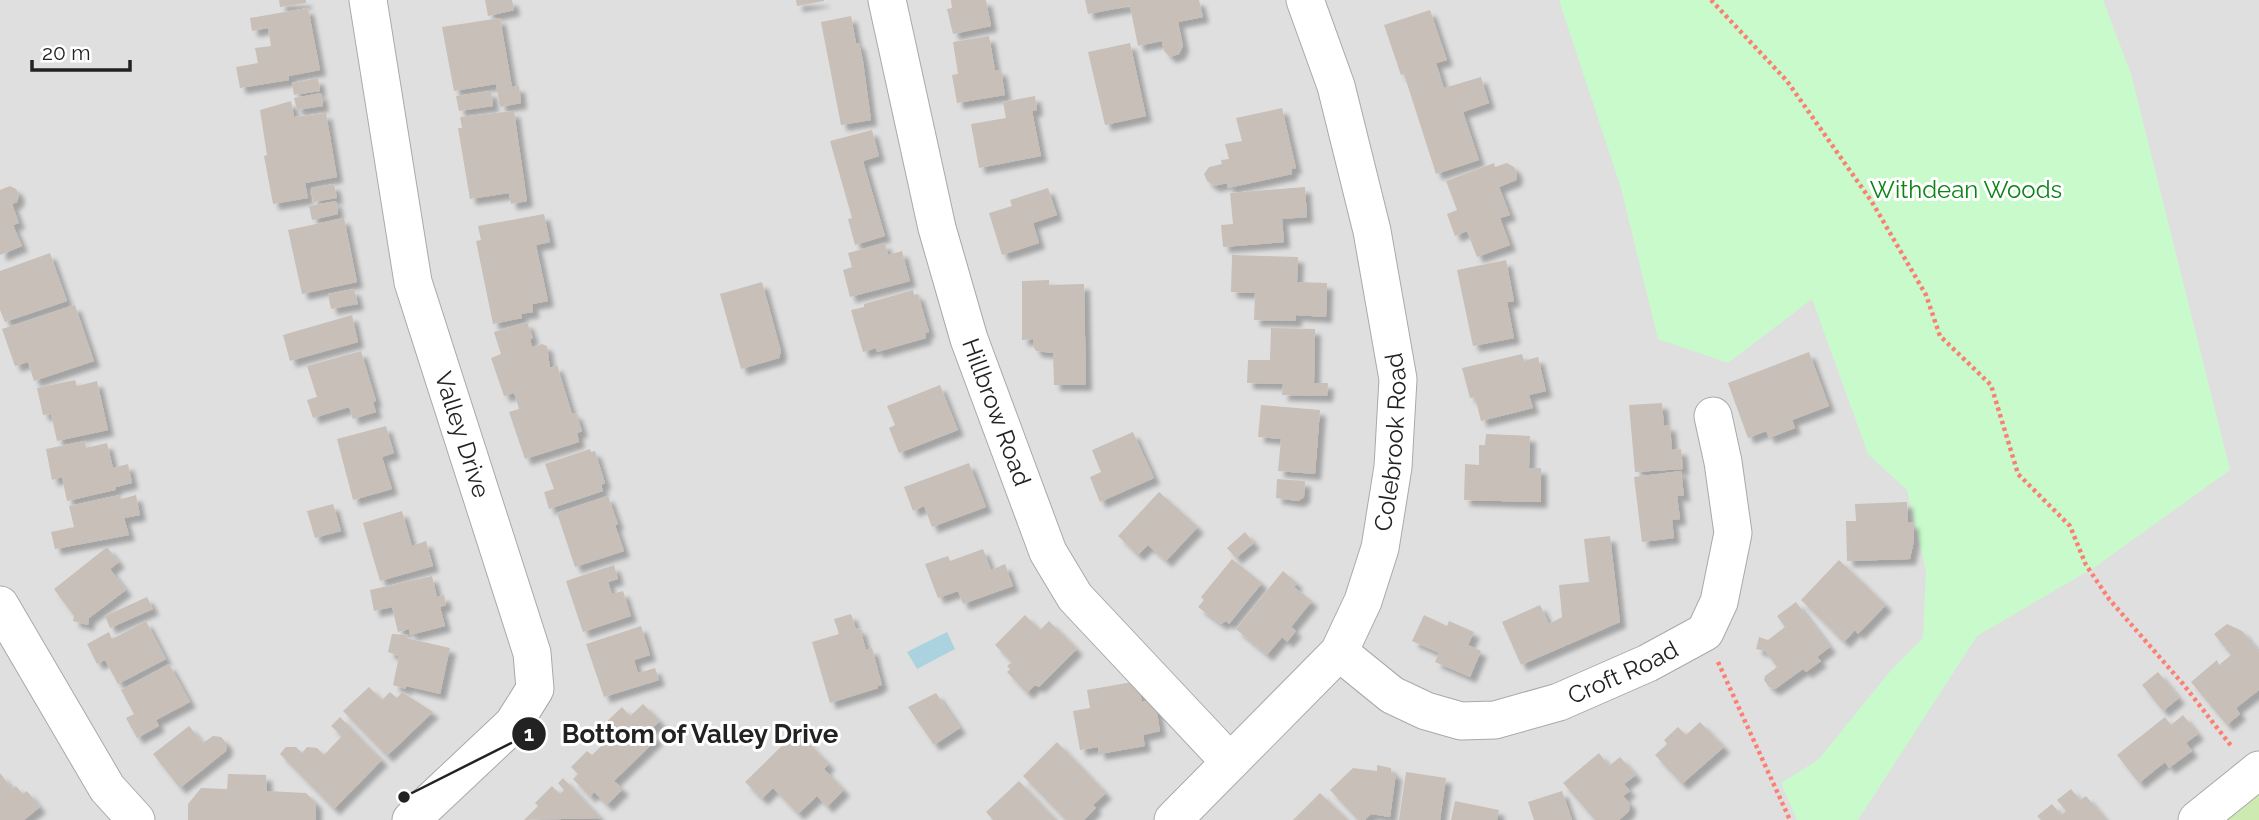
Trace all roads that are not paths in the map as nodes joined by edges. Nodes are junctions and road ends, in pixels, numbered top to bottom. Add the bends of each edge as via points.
1 (368, 0) edge
2 (887, 0) edge
3 (1305, 0) edge
4 (1713, 416) dead end
5 (0, 605) edge
6 (1339, 652) junction
7 (1230, 762) junction
8 (2256, 772) edge
9 (136, 820) edge
10 (411, 820) edge
11 (1173, 820) edge
12 (2197, 820) edge

1 - 10 street, Valley Drive via 413,282 532,653 535,689 513,724
2 - 7 street, Hillbrow Road via 954,290 1048,552 1075,597
3 - 6 street, Colebrook Road via 1336,86 1373,232 1398,379 1393,467 1380,548 1363,601
4 - 6 street, Croft Road via 1732,533 1718,602 1705,632 1559,702 1495,720 1461,721 1426,711 1392,695
5 - 9 street via 107,788
6 - 7 street, Colebrook Road
7 - 11 street, Colebrook Road
8 - 12 street

